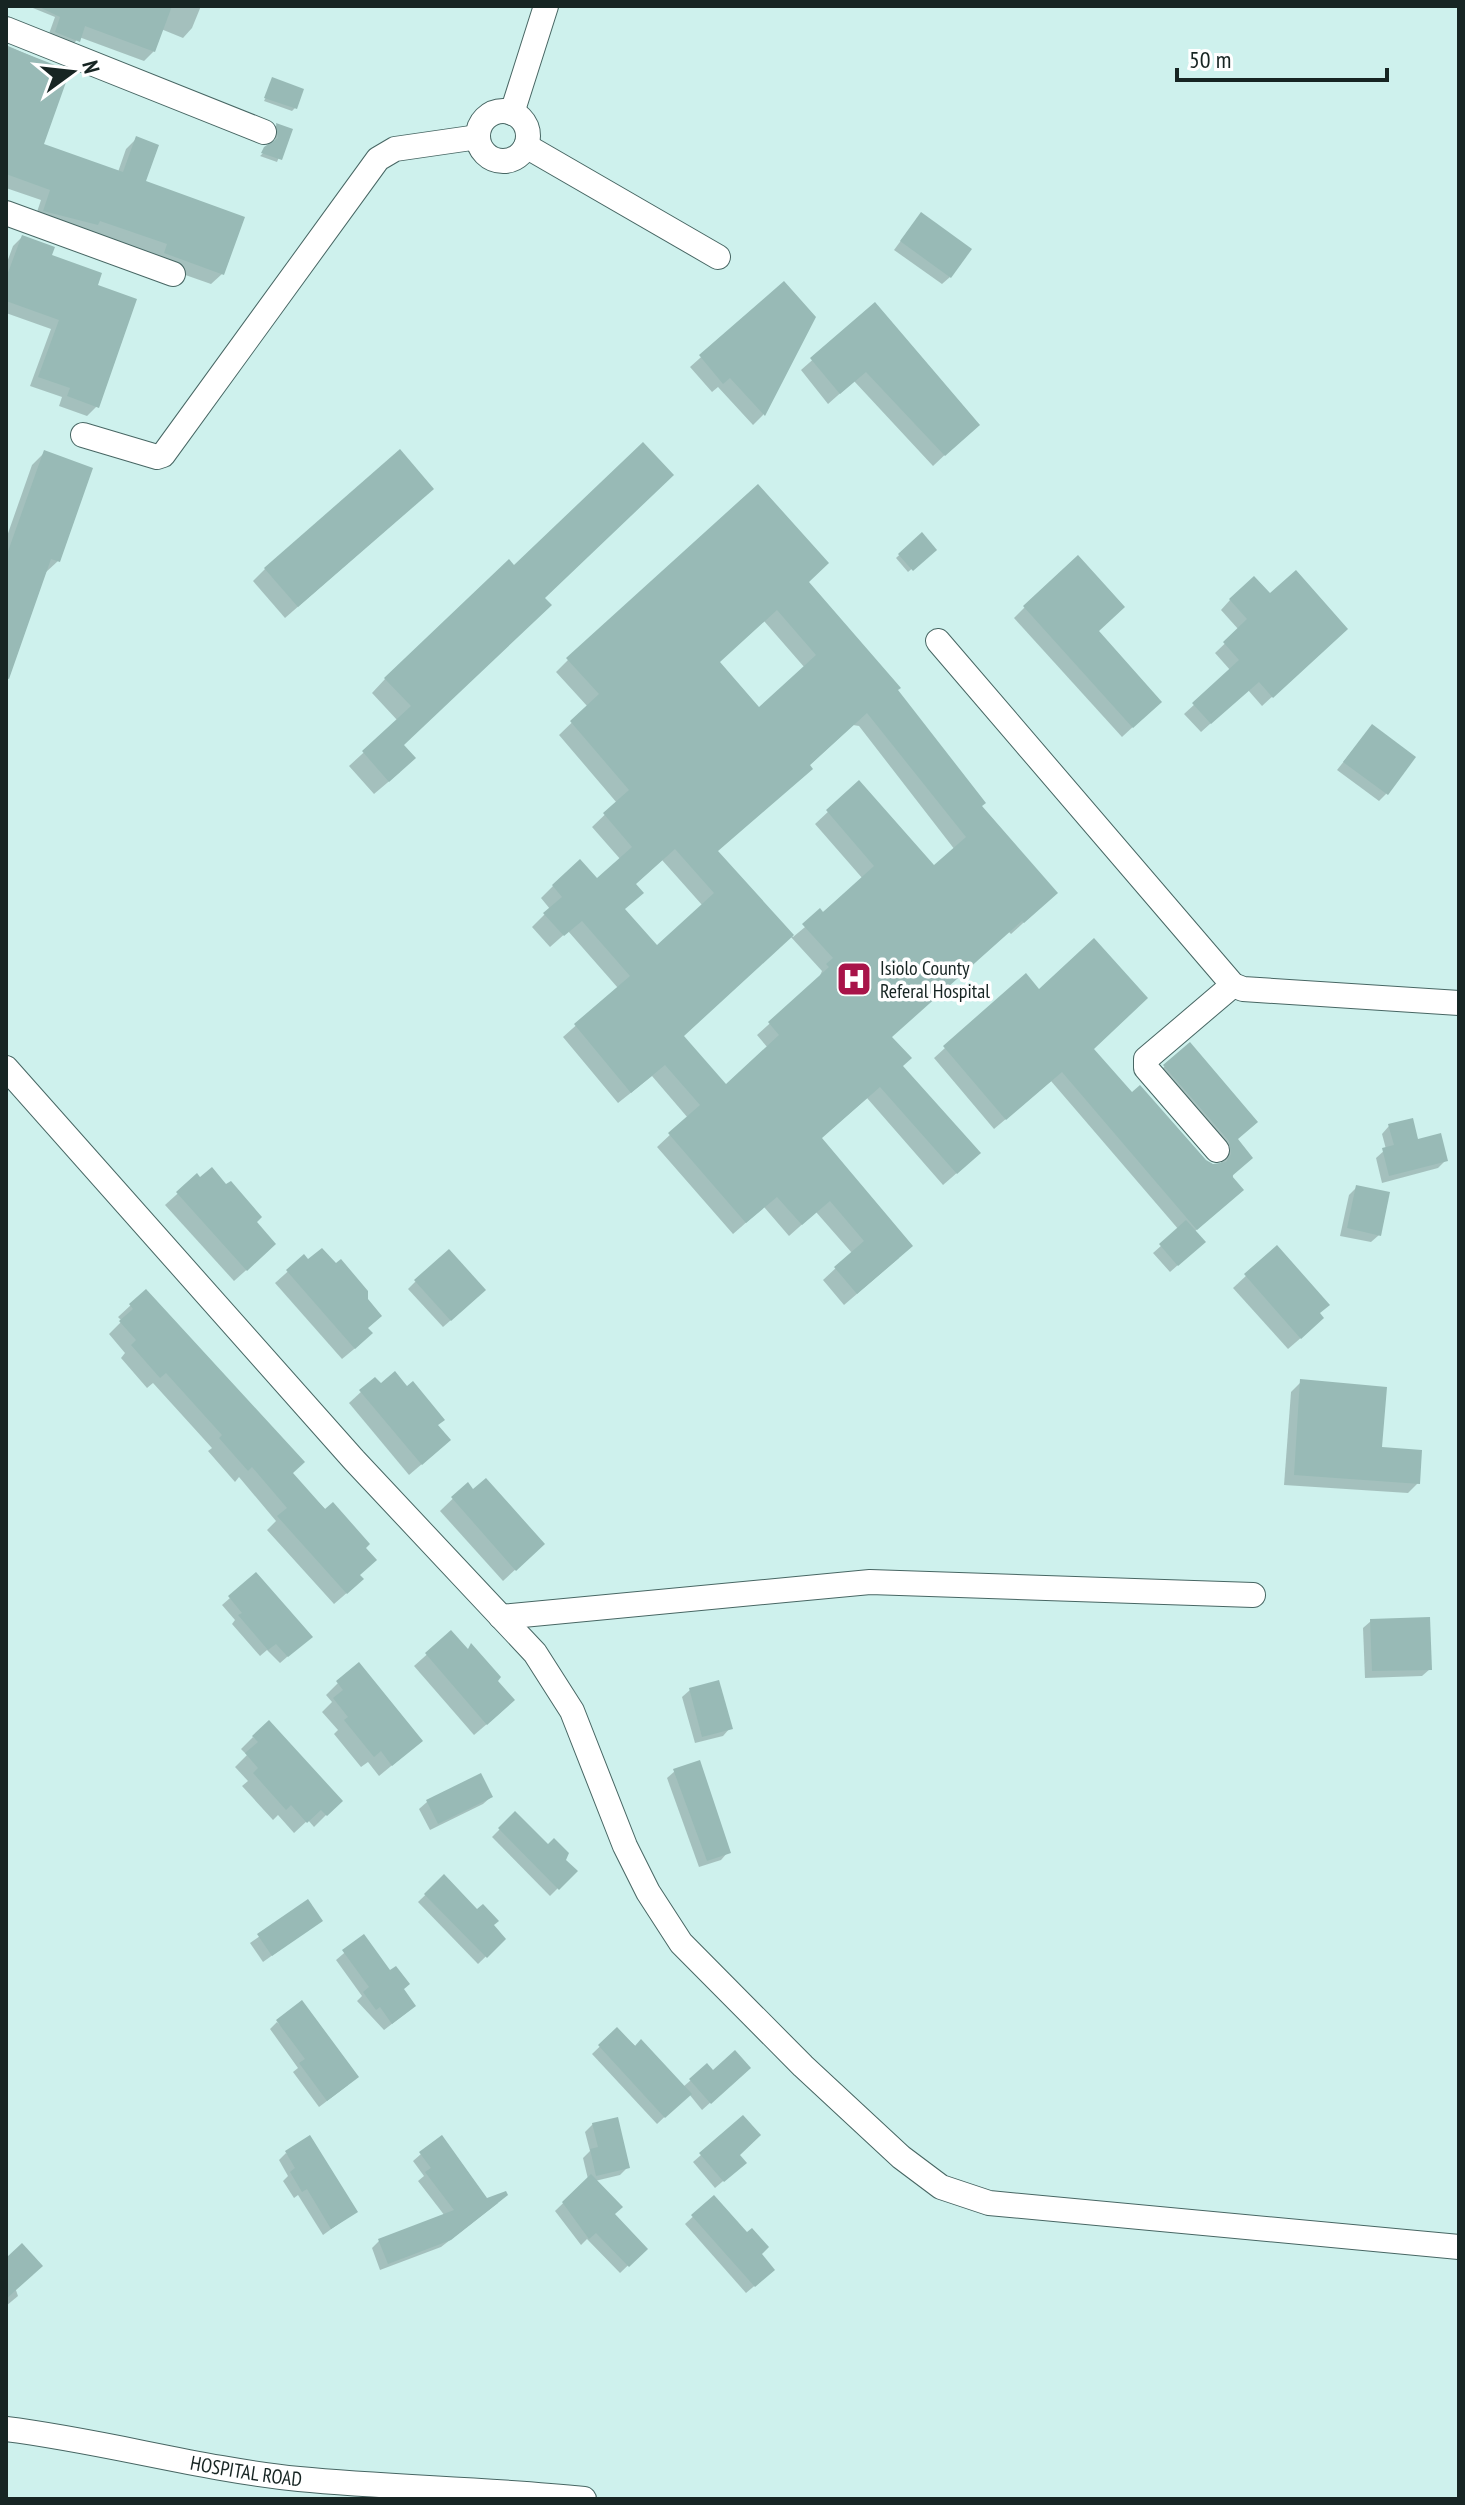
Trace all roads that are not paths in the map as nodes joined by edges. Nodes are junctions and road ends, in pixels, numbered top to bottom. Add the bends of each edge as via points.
1 (546, 6) edge
2 (6, 29) edge
3 (512, 113) junction
4 (264, 132) dead end
5 (478, 137) junction
6 (526, 146) junction
7 (6, 213) edge
8 (718, 257) dead end
9 (173, 274) dead end
10 (83, 435) dead end
11 (938, 641) dead end
12 (1233, 985) junction
13 (1459, 1003) edge
14 (6, 1068) edge
15 (1217, 1150) dead end
16 (1253, 1595) dead end
17 (501, 1617) junction
18 (1459, 2247) edge
19 (6, 2429) edge
20 (521, 2496) edge
21 (584, 2499) edge

1 - 3 street
2 - 4 street
3 - 5 street via 493,113
3 - 6 street via 526,126
5 - 6 street via 486,154 504,161
5 - 10 street via 395,149 378,159 163,455
6 - 8 street
7 - 9 street
11 - 12 street
12 - 13 street
12 - 15 street via 1146,1059 1146,1068
14 - 17 street via 354,1460
16 - 17 street via 870,1582
17 - 18 street via 535,1653 572,1711 625,1846 681,1943 803,2066 941,2187 989,2203
19 - 20 street, HOSPITAL ROAD via 298,2479
20 - 21 street, HOSPITAL ROAD

